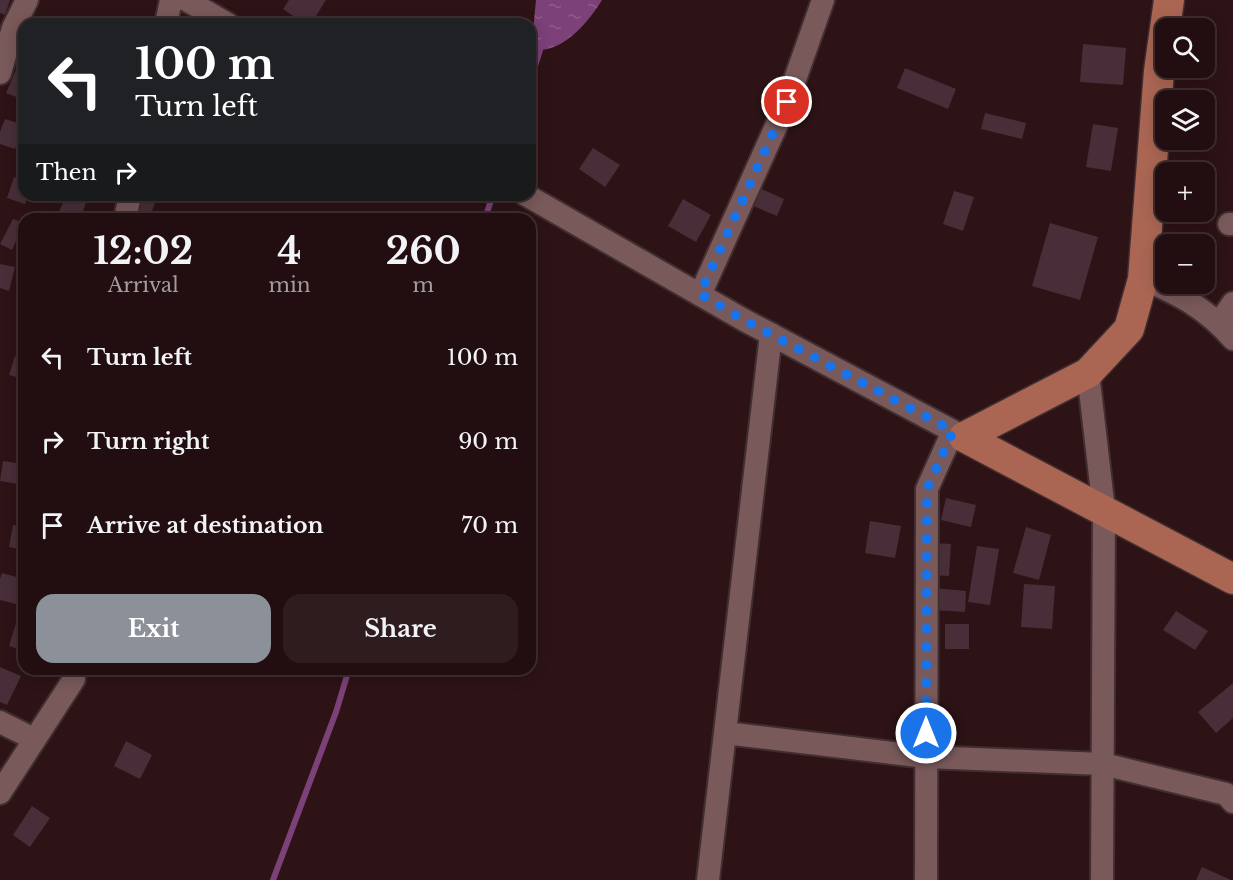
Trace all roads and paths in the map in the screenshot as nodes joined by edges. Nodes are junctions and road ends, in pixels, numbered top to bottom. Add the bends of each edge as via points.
1 (27, 0) edge
2 (171, 0) edge
3 (186, 0) edge
4 (823, 0) edge
5 (1169, 0) edge
6 (167, 18) edge
7 (218, 18) edge
8 (0, 73) edge
9 (536, 201) edge
10 (1143, 279) junction
11 (700, 294) junction
12 (1233, 303) edge
13 (1226, 331) edge
14 (771, 334) junction
15 (1088, 373) junction
16 (959, 434) junction
17 (1104, 510) junction
18 (1233, 579) edge
19 (74, 675) edge
20 (0, 722) edge
21 (725, 733) junction
22 (34, 739) junction
23 (926, 757) junction
24 (1103, 764) junction
25 (0, 794) edge
26 (1233, 802) edge
27 (708, 880) edge
28 (926, 880) edge
29 (1102, 880) edge

1 - 8 street via 13,28
2 - 6 street
3 - 7 street
4 - 11 street via 787,102
5 - 10 main road via 1158,71
9 - 11 street
10 - 13 street via 1185,298
10 - 15 main road via 1129,329
11 - 14 street
12 - 13 street
14 - 16 street
14 - 21 street
15 - 16 main road
15 - 17 street
16 - 17 main road
16 - 23 street via 927,489
17 - 18 main road
17 - 24 street
19 - 22 street
20 - 22 street
21 - 23 street
21 - 27 street
22 - 25 street
23 - 24 street
23 - 28 street
24 - 26 street via 1226,794
24 - 29 street

